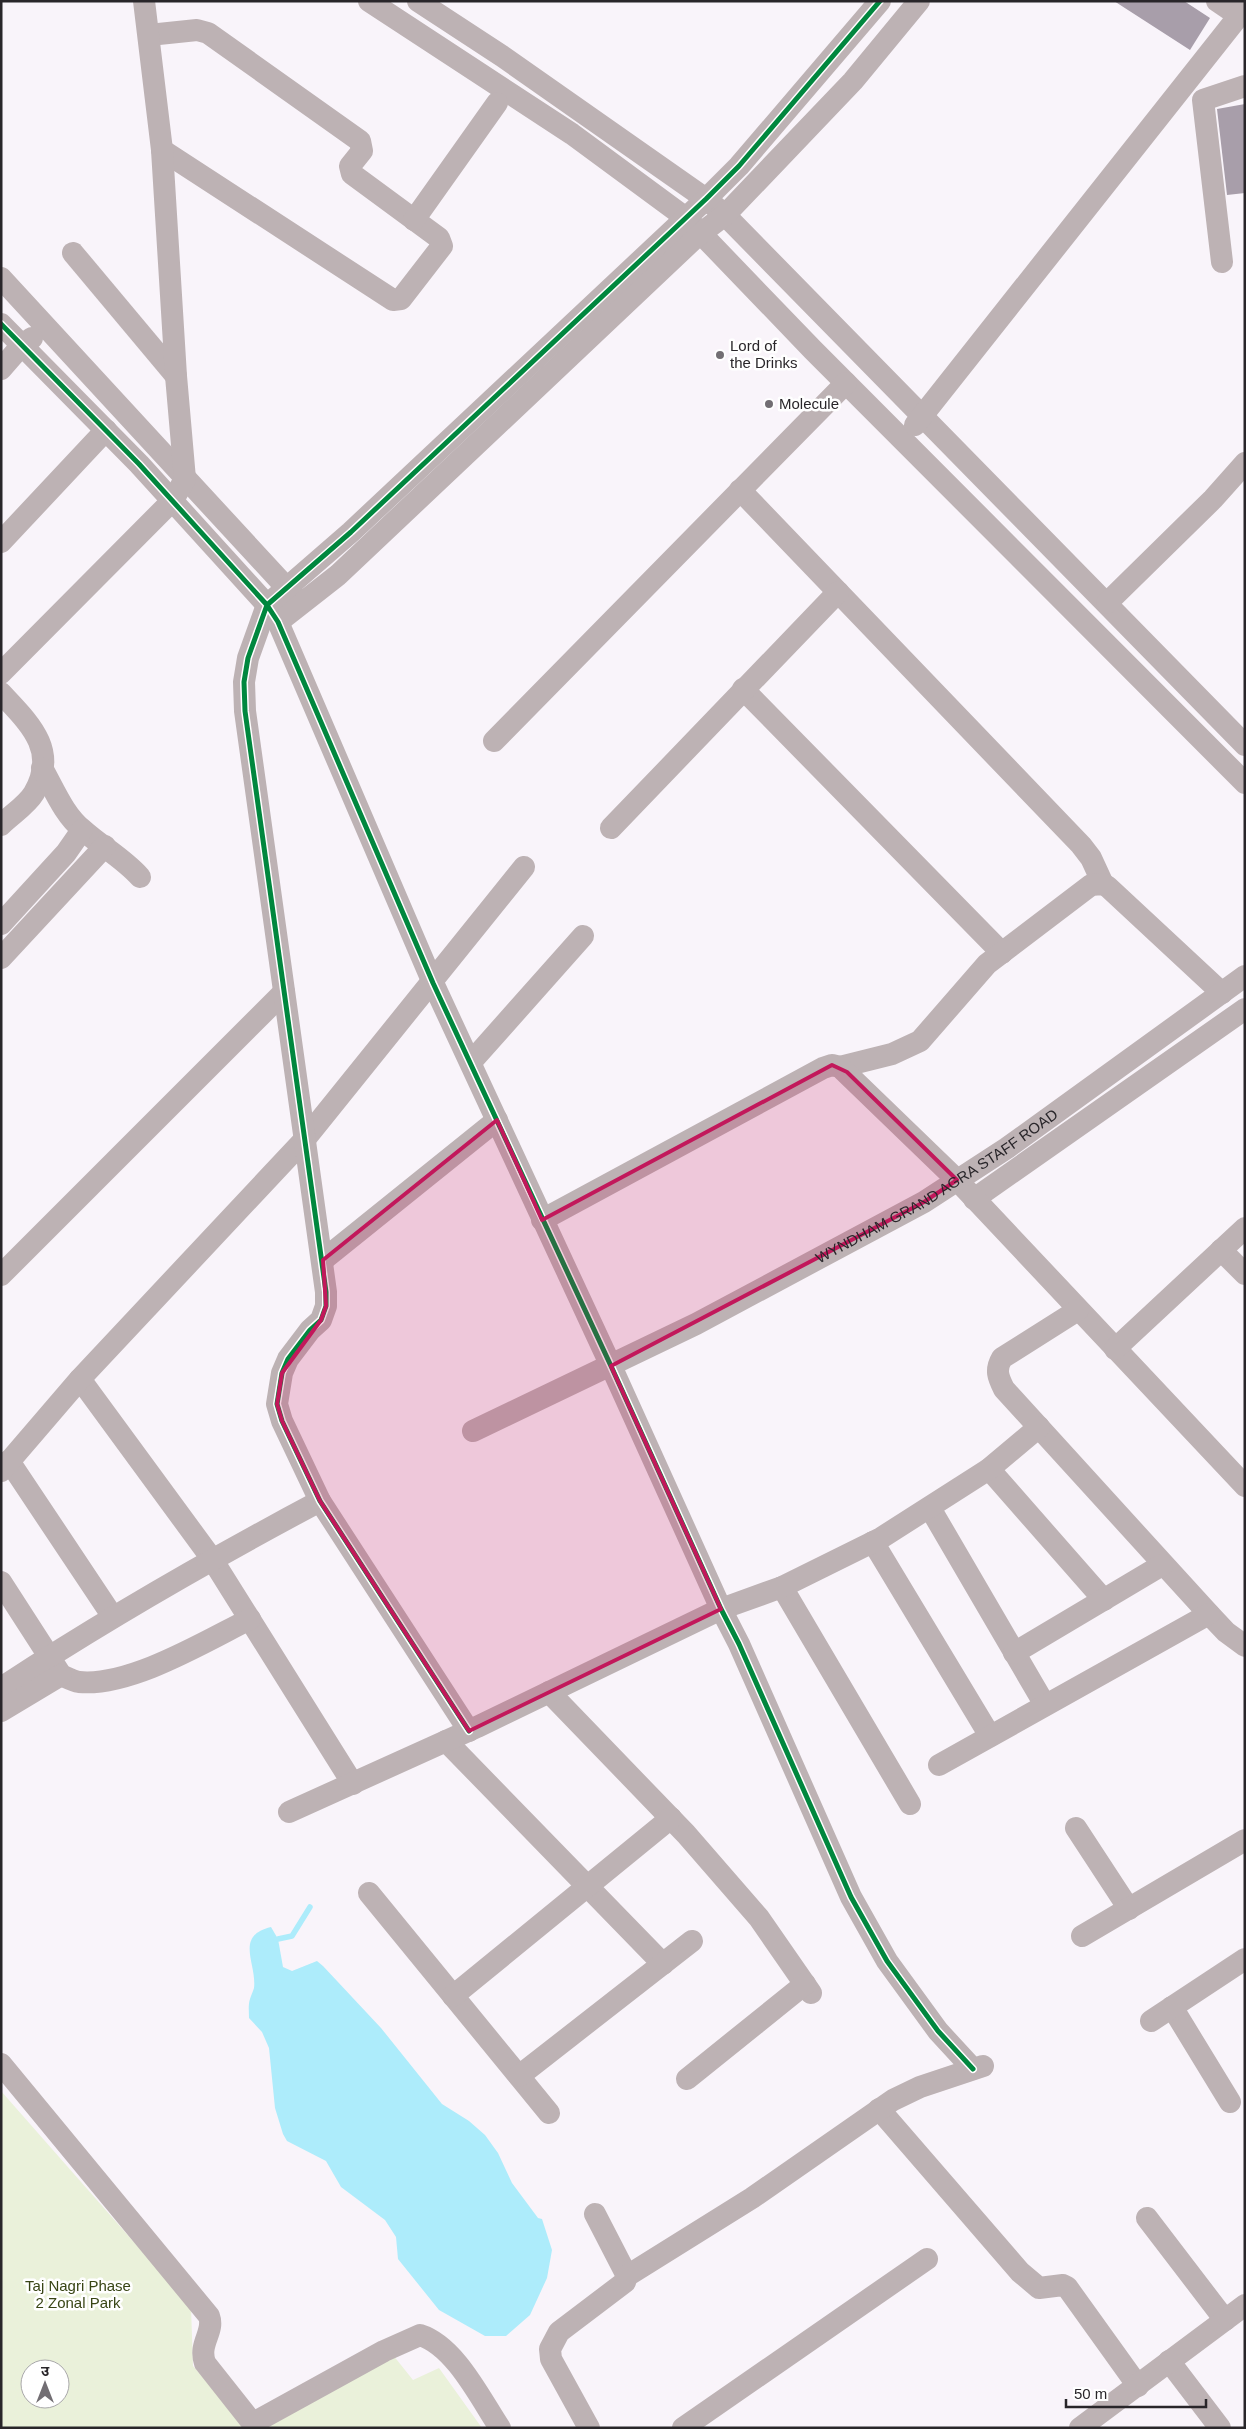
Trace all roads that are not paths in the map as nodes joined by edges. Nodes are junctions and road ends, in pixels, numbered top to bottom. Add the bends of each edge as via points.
1 (144, 1) edge
2 (370, 1) edge
3 (880, 1) edge
4 (919, 1) edge
5 (1217, 1) edge
6 (431, 5) edge
7 (1242, 12) edge
8 (149, 35) junction
9 (425, 37) junction
10 (1245, 86) edge
11 (496, 103) dead end
12 (162, 150) junction
13 (706, 199) junction
14 (725, 215) junction
15 (414, 220) junction
16 (693, 226) junction
17 (73, 253) dead end
18 (1222, 262) dead end
19 (1, 278) edge
20 (1, 324) edge
21 (46, 327) junction
22 (21, 346) junction
23 (1, 369) edge
24 (176, 376) junction
25 (846, 383) junction
26 (924, 415) junction
27 (106, 430) junction
28 (903, 438) junction
29 (1245, 463) edge
30 (185, 479) junction
31 (740, 490) junction
32 (173, 500) junction
33 (1, 542) edge
34 (838, 592) junction
35 (295, 596) junction
36 (1107, 603) junction
37 (272, 614) junction
38 (1, 673) edge
39 (743, 689) junction
40 (1, 693) edge
41 (494, 741) dead end
42 (1245, 744) edge
43 (42, 768) junction
44 (1245, 783) edge
45 (2, 823) edge
46 (611, 828) dead end
47 (82, 830) junction
48 (105, 846) junction
49 (524, 867) dead end
50 (140, 877) dead end
51 (1103, 884) junction
52 (1, 924) edge
53 (583, 936) dead end
54 (1002, 953) junction
55 (1, 958) edge
56 (1245, 976) edge
57 (433, 983) junction
58 (284, 992) junction
59 (1222, 993) junction
60 (1245, 1009) edge
61 (471, 1062) junction
62 (840, 1067) junction
63 (497, 1120) junction
64 (305, 1139) junction
65 (958, 1180) junction
66 (974, 1199) junction
67 (542, 1220) junction
68 (1245, 1228) edge
69 (1222, 1250) junction
70 (323, 1260) junction
71 (1, 1274) edge
72 (1245, 1274) edge
73 (1078, 1310) junction
74 (1115, 1349) junction
75 (612, 1366) junction
76 (80, 1379) junction
77 (1039, 1427) junction
78 (473, 1431) dead end
79 (5, 1466) edge
80 (989, 1470) junction
81 (1245, 1486) edge
82 (320, 1501) junction
83 (930, 1508) junction
84 (873, 1542) junction
85 (212, 1559) junction
86 (1162, 1564) junction
87 (1, 1582) edge
88 (782, 1587) junction
89 (1104, 1600) junction
90 (721, 1609) junction
91 (1209, 1614) junction
92 (113, 1617) junction
93 (250, 1619) junction
94 (1245, 1646) edge
95 (1014, 1653) junction
96 (48, 1657) junction
97 (61, 1675) junction
98 (1, 1688) edge
99 (549, 1692) junction
100 (1045, 1705) junction
101 (1, 1711) edge
102 (469, 1730) junction
103 (990, 1736) junction
104 (446, 1741) junction
105 (939, 1765) dead end
106 (353, 1784) junction
107 (910, 1804) dead end
108 (289, 1812) dead end
109 (671, 1818) junction
110 (1076, 1828) dead end
111 (1245, 1840) edge
112 (588, 1884) junction
113 (369, 1893) dead end
114 (1129, 1909) junction
115 (1082, 1936) dead end
116 (692, 1941) dead end
117 (1245, 1959) edge
118 (663, 1964) junction
119 (453, 1996) junction
120 (1172, 2007) junction
121 (1151, 2021) dead end
122 (1, 2064) edge
123 (519, 2076) junction
124 (687, 2079) dead end
125 (1230, 2102) dead end
126 (879, 2109) junction
127 (549, 2113) dead end
128 (595, 2214) dead end
129 (1147, 2218) dead end
130 (927, 2258) dead end
131 (627, 2276) junction
132 (1245, 2305) edge
133 (1224, 2320) junction
134 (1169, 2361) junction
135 (1138, 2386) junction
136 (1108, 2420) edge
137 (500, 2428) edge
138 (589, 2428) edge
139 (683, 2428) edge
140 (1080, 2428) edge
141 (1220, 2428) edge

1 - 8 street
2 - 9 street
3 - 13 street via 740,166
4 - 14 street via 853,81
5 - 7 street
6 - 9 street
6 - 13 street
7 - 26 street
8 - 12 street
8 - 15 street via 197,30 208,33 360,141 362,150 350,166 350,172
9 - 16 street via 572,134
10 - 18 street via 1203,100
11 - 15 street
12 - 15 street via 393,300 401,299 442,246 439,238
12 - 24 street
13 - 14 street
13 - 16 street
14 - 16 street
14 - 26 street
16 - 25 street
16 - 35 street via 338,575
17 - 24 street
19 - 21 street
20 - 22 street
21 - 22 street
21 - 30 street
22 - 23 street
22 - 27 street
24 - 30 street
25 - 28 street
25 - 31 street
26 - 28 street
26 - 36 street
27 - 32 street
27 - 33 street
28 - 44 street
29 - 36 street
30 - 32 street
30 - 35 street
31 - 34 street
31 - 41 street
32 - 37 street
32 - 38 street
34 - 39 street
34 - 51 street via 1081,846 1091,858
35 - 37 street
36 - 42 street
37 - 57 street
37 - 58 street via 248,658 244,682 245,711
39 - 46 street
39 - 54 street
40 - 43 street via 34,730 44,755
43 - 45 street via 34,793
43 - 47 street via 65,809
47 - 48 street
47 - 52 street via 66,853
48 - 50 street
48 - 55 street
49 - 57 street
51 - 54 street via 1091,885
51 - 59 street
53 - 61 street
54 - 62 street via 971,980 920,1041 892,1054
56 - 59 street, WYNDHAM GRAND AGRA STAFF ROAD
57 - 61 street
57 - 64 street
58 - 64 street
58 - 71 street
59 - 65 street, WYNDHAM GRAND AGRA STAFF ROAD
60 - 66 street
61 - 63 street
62 - 65 street
62 - 67 street via 823,1068
63 - 67 street
63 - 70 street
64 - 70 street
64 - 76 street
65 - 66 street
65 - 75 street, WYNDHAM GRAND AGRA STAFF ROAD via 915,1207
66 - 73 street
67 - 75 street
68 - 69 street
69 - 72 street
69 - 74 street
70 - 82 street via 326,1306 321,1320 288,1359 282,1373 277,1404
73 - 74 street
73 - 77 street via 1002,1358 998,1365 997,1375 1004,1389
74 - 81 street
75 - 78 street, WYNDHAM GRAND AGRA STAFF ROAD
75 - 90 street
76 - 79 street
76 - 85 street
77 - 80 street
77 - 86 street
79 - 92 street
80 - 83 street
80 - 89 street
82 - 85 street
82 - 102 street
83 - 84 street
83 - 95 street
84 - 88 street
84 - 103 street
85 - 92 street
85 - 93 street
86 - 89 street
86 - 91 street
87 - 96 street
88 - 90 street
88 - 107 street
89 - 95 street
90 - 99 street
90 - 126 street via 740,1644 851,1896 887,1961 938,2031 978,2067 920,2087
91 - 94 street
91 - 100 street
92 - 96 street
93 - 97 street via 164,1662 116,1678 77,1682
93 - 106 street
95 - 100 street
96 - 97 street
96 - 98 street
97 - 101 street
99 - 102 street
99 - 109 street
100 - 103 street
102 - 104 street
103 - 105 street
104 - 106 street
104 - 112 street
106 - 108 street
109 - 112 street
109 - 124 street via 759,1918 808,1988
110 - 114 street
111 - 114 street
112 - 118 street
112 - 119 street
113 - 119 street
114 - 115 street
116 - 118 street
117 - 120 street
118 - 123 street
119 - 123 street
120 - 121 street
120 - 125 street
122 - 137 street via 209,2316 211,2327 202,2347 205,2363 250,2420 257,2421 420,2335 444,2348
123 - 127 street
126 - 131 street via 752,2198
126 - 135 street via 1020,2272 1039,2288 1063,2284 1067,2287
128 - 131 street
129 - 133 street
130 - 139 street
131 - 138 street via 625,2282 559,2332 550,2349 555,2370
132 - 133 street
133 - 134 street
134 - 135 street
134 - 141 street
135 - 136 street
136 - 140 street

